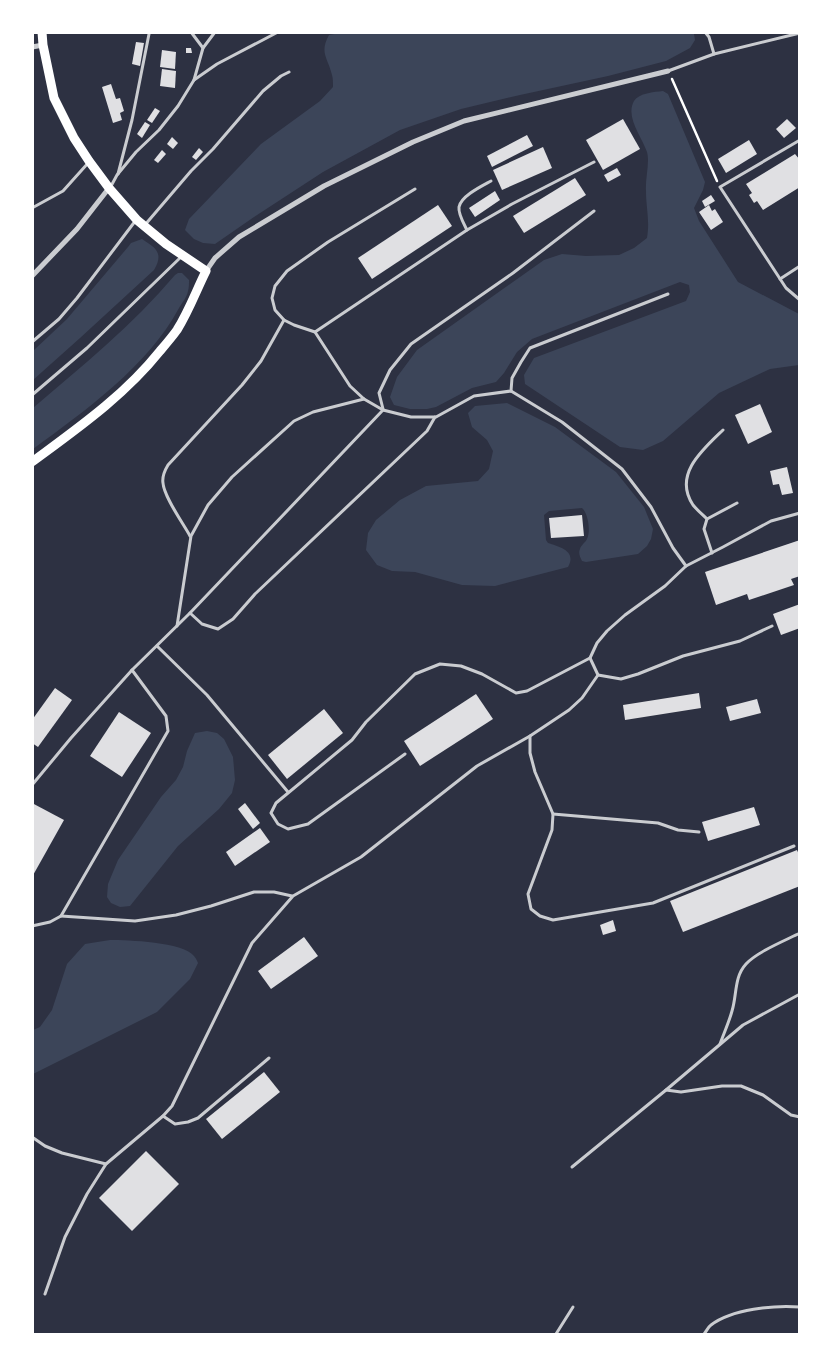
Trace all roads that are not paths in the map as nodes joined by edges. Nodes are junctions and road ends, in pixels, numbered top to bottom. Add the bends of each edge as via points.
1 (42, 32) edge
2 (191, 32) edge
3 (216, 32) edge
4 (278, 32) edge
5 (705, 32) edge
6 (800, 33) edge
7 (149, 34) dead end
8 (272, 34) edge
9 (43, 45) junction
10 (32, 47) edge
11 (203, 48) junction
12 (714, 54) junction
13 (668, 71) joint
14 (289, 72) dead end
15 (194, 80) junction
16 (800, 140) edge
17 (89, 161) junction
18 (594, 162) dead end
19 (118, 175) junction
20 (491, 181) dead end
21 (109, 188) junction
22 (415, 189) dead end
23 (32, 208) edge
24 (594, 211) dead end
25 (140, 223) junction
26 (467, 230) junction
27 (183, 255) junction
28 (800, 266) edge
29 (206, 271) junction
30 (32, 276) edge
31 (780, 279) junction
32 (668, 294) dead end
33 (800, 300) edge
34 (284, 320) junction
35 (315, 332) junction
36 (32, 342) edge
37 (511, 391) junction
38 (32, 395) edge
39 (364, 399) junction
40 (383, 410) junction
41 (436, 417) junction
42 (722, 430) dead end
43 (32, 462) edge
44 (737, 503) dead end
45 (800, 513) edge
46 (707, 519) junction
47 (191, 536) junction
48 (712, 553) junction
49 (686, 566) junction
50 (190, 613) junction
51 (177, 626) junction
52 (772, 626) dead end
53 (157, 646) junction
54 (590, 658) junction
55 (132, 670) junction
56 (598, 675) junction
57 (530, 736) junction
58 (405, 754) dead end
59 (32, 785) edge
60 (288, 792) junction
61 (553, 814) junction
62 (698, 832) dead end
63 (794, 846) dead end
64 (293, 896) junction
65 (61, 916) junction
66 (32, 926) edge
67 (800, 933) edge
68 (800, 994) edge
69 (720, 1044) junction
70 (269, 1058) dead end
71 (666, 1090) junction
72 (163, 1116) junction
73 (800, 1117) edge
74 (32, 1136) edge
75 (106, 1164) junction
76 (572, 1167) dead end
77 (45, 1294) dead end
78 (573, 1307) dead end
79 (800, 1307) edge
80 (556, 1334) edge
81 (704, 1334) edge

1 - 9 main road
2 - 11 lane
3 - 11 lane
4 - 8 lane
5 - 12 lane
6 - 12 lane
7 - 19 lane
8 - 15 lane via 216,64
9 - 10 street
9 - 17 main road via 54,98
11 - 15 lane
12 - 13 lane
13 - 29 street via 464,121 414,142 324,186 239,237 215,258
14 - 25 lane via 263,91 213,149
15 - 19 lane via 160,130 136,152
16 - 31 lane via 720,187
17 - 21 main road
17 - 23 lane via 63,191
18 - 26 lane
19 - 21 lane
20 - 26 lane via 470,193 459,206
21 - 25 main road
21 - 30 street via 77,229
22 - 34 lane via 287,271 274,286 272,298 274,310
24 - 40 lane via 411,344 390,370 380,392
25 - 27 main road
25 - 36 lane via 59,319
26 - 35 lane
27 - 29 main road
27 - 38 lane
28 - 31 lane
29 - 43 main road via 176,331 146,369 80,428
31 - 33 lane
32 - 37 lane via 530,348 512,378
34 - 35 lane
34 - 47 lane via 247,379 165,471 162,482 165,493
35 - 39 lane via 350,386
37 - 41 lane via 474,396
37 - 49 lane via 562,422 622,469 652,506
39 - 40 lane
39 - 47 lane via 313,412 294,421 232,477 208,505
40 - 41 lane via 411,417
40 - 50 lane
41 - 50 lane via 427,431 255,594 233,619 218,629 202,624
42 - 46 lane via 691,465 686,482 694,507
44 - 46 lane
45 - 48 lane via 771,521
46 - 48 lane via 704,528
47 - 51 lane
48 - 49 lane
49 - 54 lane via 607,631
50 - 51 lane
51 - 53 lane
52 - 56 lane via 740,642 683,656 621,679
53 - 55 lane
53 - 60 lane via 208,695
54 - 56 lane
54 - 60 lane via 516,693 461,666 440,664 415,674 352,740
55 - 59 lane
55 - 65 lane via 166,716 168,731
56 - 57 lane via 569,710
57 - 61 lane via 535,772
57 - 64 lane via 477,766 361,858
58 - 60 lane via 308,824 288,829 278,824 271,813
61 - 62 lane via 658,823
61 - 63 lane via 552,830 528,894 532,909 553,920 653,903
64 - 65 lane via 254,892 211,906 135,921
64 - 72 lane via 252,943 172,1106
65 - 66 lane
67 - 69 lane via 746,964 736,982 733,1010
68 - 69 lane via 743,1025
69 - 71 lane
70 - 72 lane via 198,1118 175,1124
71 - 73 lane via 681,1092 741,1086
71 - 76 lane
72 - 75 lane
74 - 75 lane via 62,1153
75 - 77 lane via 65,1237
78 - 80 lane
79 - 81 lane via 755,1309 733,1314 711,1325

